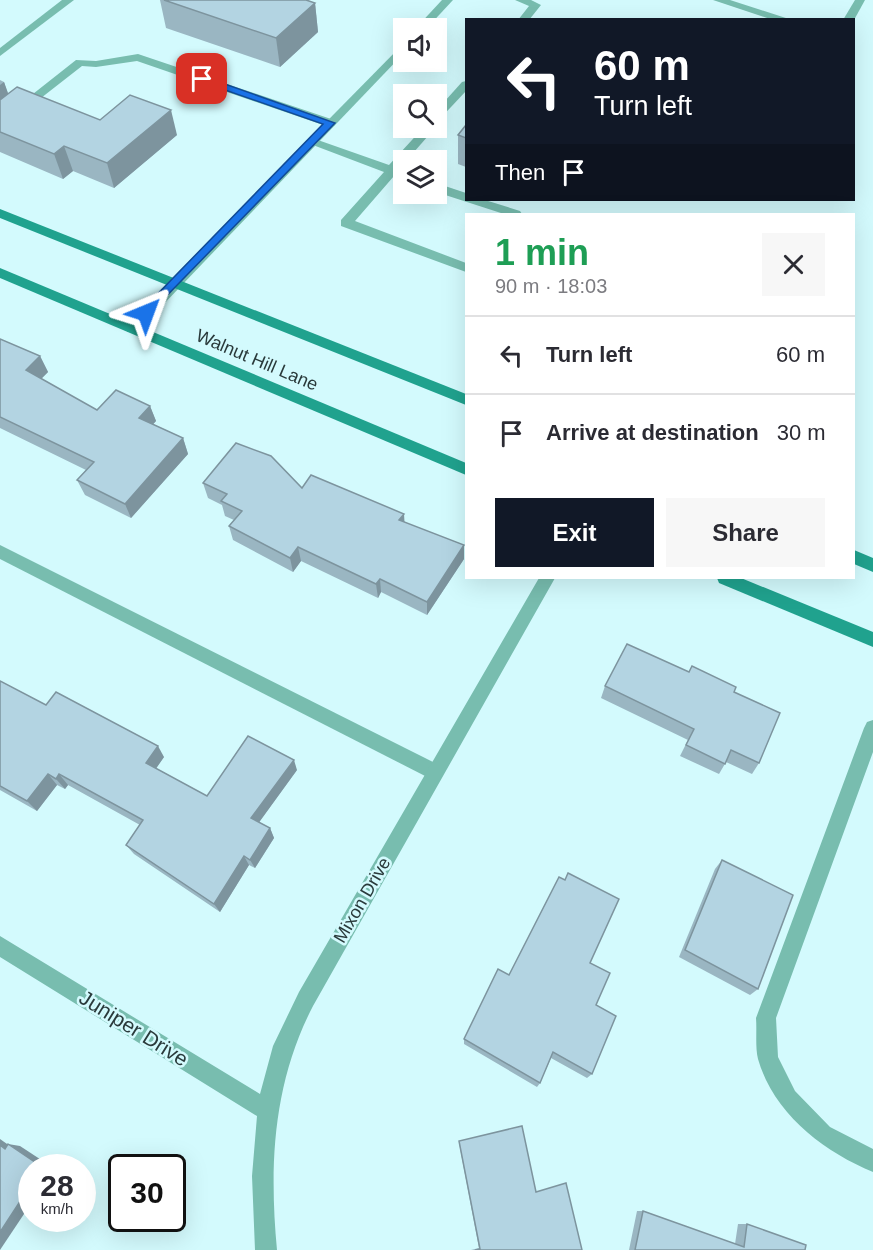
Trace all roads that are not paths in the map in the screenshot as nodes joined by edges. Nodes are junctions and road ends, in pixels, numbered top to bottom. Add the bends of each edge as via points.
1 (69, 0) edge
2 (448, 0) edge
3 (520, 0) edge
4 (718, 0) edge
5 (860, 0) edge
6 (431, 18) edge
7 (525, 18) edge
8 (781, 18) edge
9 (849, 18) edge
10 (0, 53) edge
11 (393, 57) edge
12 (465, 85) edge
13 (447, 106) edge
14 (330, 123) junction
15 (0, 126) edge
16 (311, 142) junction
17 (393, 172) edge
18 (393, 177) edge
19 (447, 191) edge
20 (465, 197) edge
21 (476, 201) edge
22 (0, 213) edge
23 (513, 213) edge
24 (465, 268) edge
25 (0, 273) edge
26 (175, 283) junction
27 (132, 328) junction
28 (465, 400) edge
29 (465, 469) edge
30 (0, 552) edge
31 (855, 557) edge
32 (873, 564) edge
33 (546, 579) edge
34 (727, 579) edge
35 (873, 640) edge
36 (873, 728) edge
37 (435, 772) junction
38 (0, 946) edge
39 (267, 1110) junction
40 (873, 1161) edge
41 (266, 1250) edge

1 - 10 street
2 - 6 street
3 - 7 street via 536,5
4 - 8 street
5 - 9 street
11 - 14 street
12 - 13 street
14 - 15 street via 138,57 96,64 80,62
14 - 16 street
16 - 17 street
16 - 26 street
18 - 24 street via 346,223
19 - 20 street
21 - 23 street
22 - 26 main road
25 - 27 main road, Walnut Hill Lane
26 - 27 street
26 - 28 main road
27 - 29 main road, Walnut Hill Lane
30 - 37 street
31 - 32 main road
33 - 37 street, Mixon Drive
34 - 35 main road
36 - 40 street via 766,1018 768,1058 788,1098 823,1134
37 - 39 street, Mixon Drive via 306,999 281,1052
38 - 39 street, Juniper Drive
39 - 41 street, Mixon Drive

